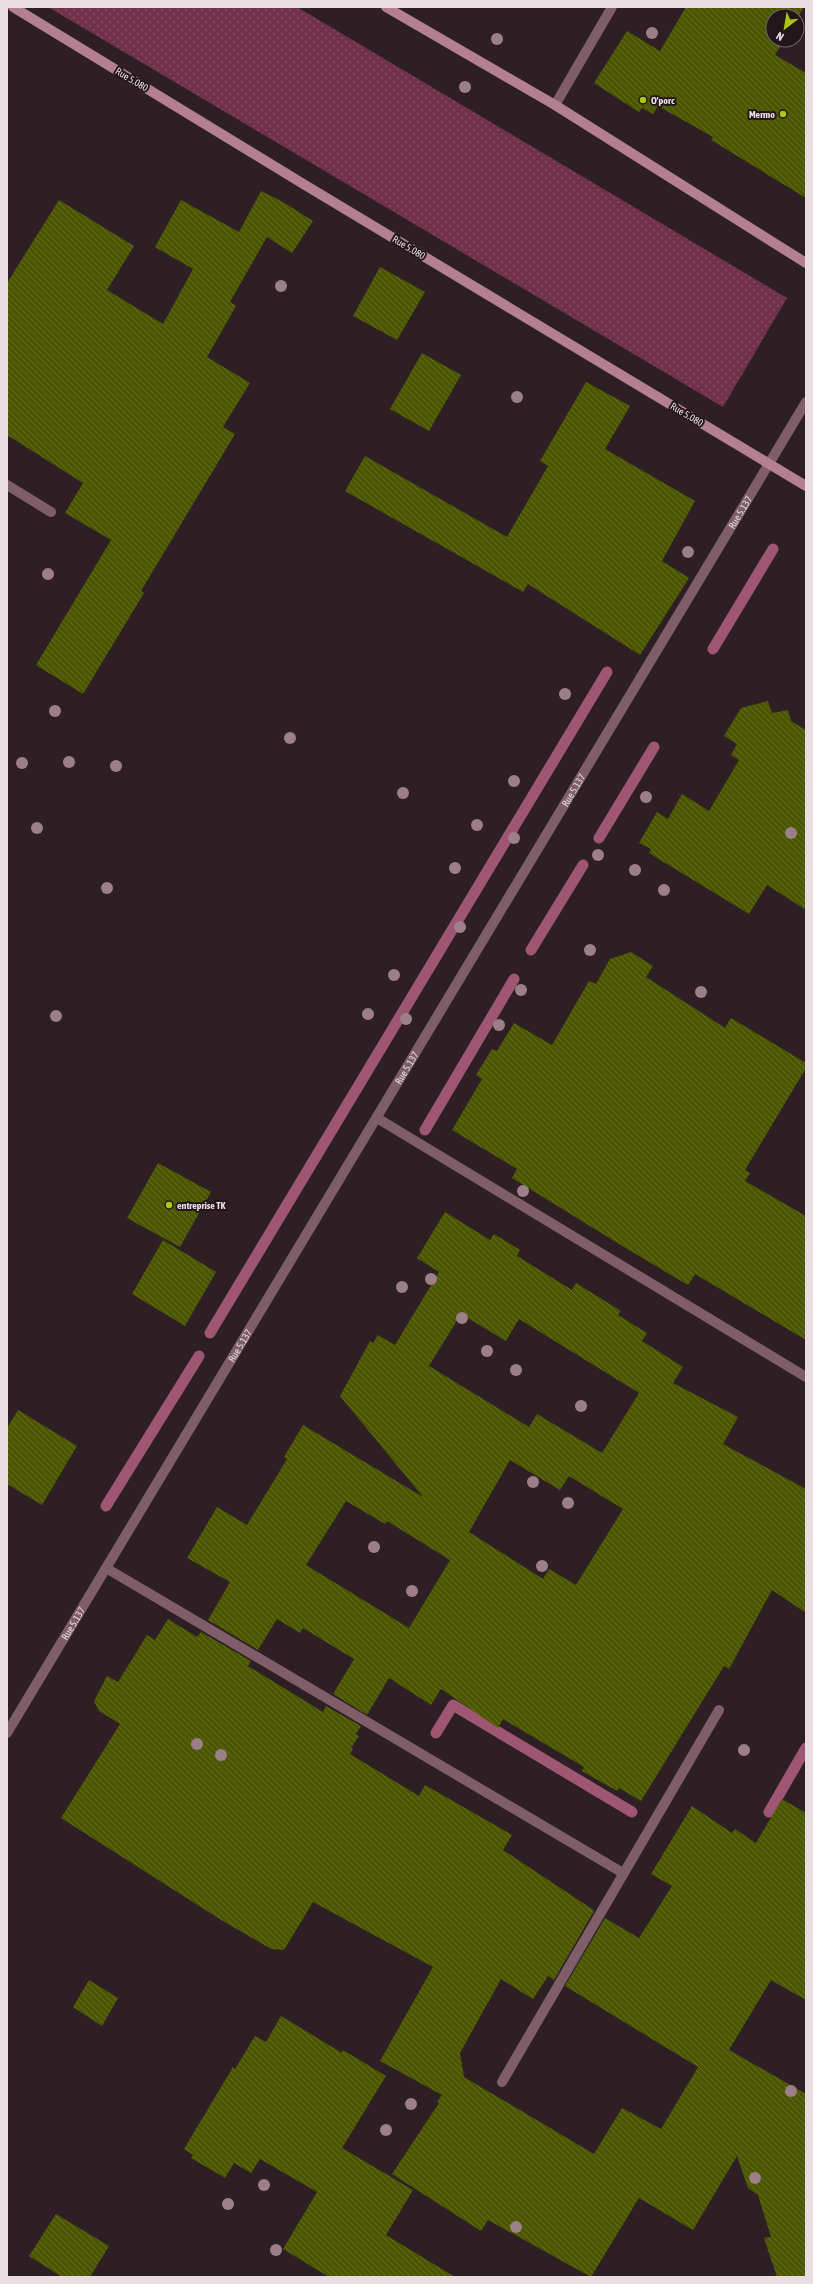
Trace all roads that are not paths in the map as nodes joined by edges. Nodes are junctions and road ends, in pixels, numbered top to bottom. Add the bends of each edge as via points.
1 (13, 7) edge
2 (386, 7) edge
3 (612, 7) edge
4 (555, 105) junction
5 (806, 263) edge
6 (806, 402) edge
7 (770, 464) junction
8 (7, 485) edge
9 (806, 486) edge
10 (52, 512) dead end
11 (378, 1118) junction
12 (806, 1377) edge
13 (106, 1568) junction
14 (719, 1710) dead end
15 (7, 1733) edge
16 (623, 1873) junction
17 (502, 2082) dead end

1 - 7 main road, Rue 5.080
2 - 4 main road
3 - 4 street
4 - 5 main road
6 - 7 street, Rue 5.137
7 - 9 main road, Rue 5.080
7 - 11 street, Rue 5.137
8 - 10 street
11 - 12 street
11 - 13 street, Rue 5.137
13 - 15 street, Rue 5.137
13 - 16 street
14 - 16 street
16 - 17 street

